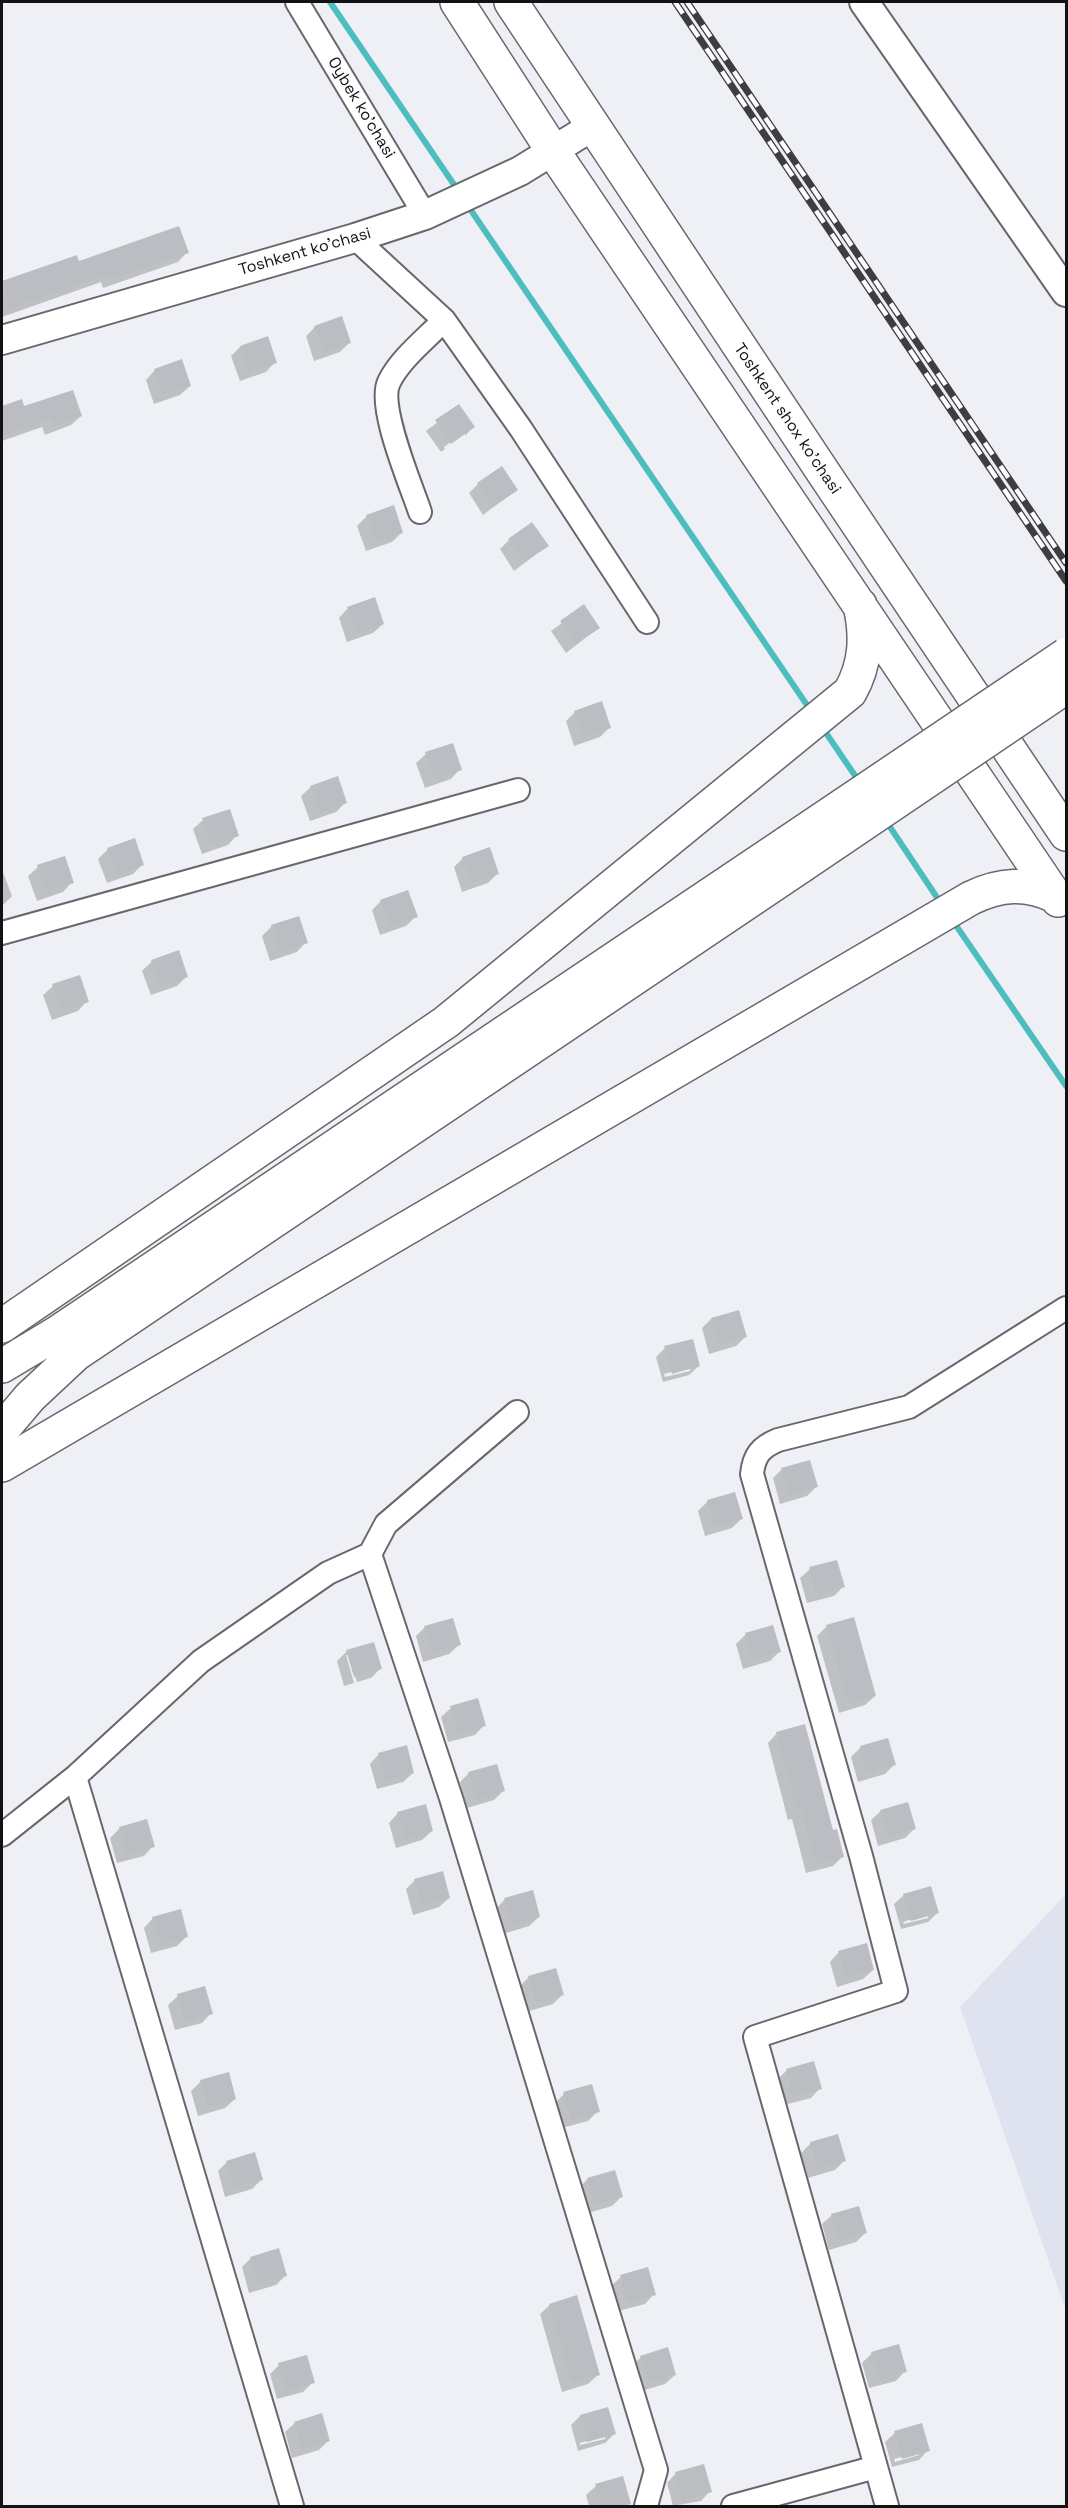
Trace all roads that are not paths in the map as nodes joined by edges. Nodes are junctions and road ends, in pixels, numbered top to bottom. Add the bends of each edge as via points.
1 (297, 2) edge
2 (457, 2) edge
3 (511, 2) edge
4 (864, 2) edge
5 (593, 126) junction
6 (553, 151) junction
7 (436, 210) junction
8 (355, 238) junction
9 (1066, 292) edge
10 (444, 320) junction
11 (2, 340) edge
12 (420, 512) dead end
13 (860, 605) junction
14 (647, 622) dead end
15 (1066, 655) edge
16 (1066, 687) edge
17 (518, 790) dead end
18 (1066, 834) edge
19 (794, 854) junction
20 (1061, 904) edge
21 (2, 933) edge
22 (1066, 1308) edge
23 (2, 1326) edge
24 (2, 1366) edge
25 (517, 1412) dead end
26 (2, 1430) edge
27 (2, 1465) edge
28 (370, 1554) junction
29 (75, 1777) junction
30 (2, 1835) edge
31 (876, 2467) junction
32 (292, 2506) edge
33 (646, 2506) edge
34 (733, 2506) edge
35 (887, 2506) edge

1 - 7 street, Oybek ko’chasi
2 - 6 main road
3 - 5 main road, Toshkent shox ko'chasi
4 - 9 street
5 - 6 street, Toshkent ko'chasi
5 - 18 main road, Toshkent shox ko'chasi
6 - 7 street, Toshkent ko'chasi
6 - 13 main road
7 - 8 street, Toshkent ko'chasi
8 - 10 street
8 - 11 street, Toshkent ko'chasi
10 - 12 street via 394,372 387,386 385,402
10 - 14 street via 521,429
13 - 20 main road
13 - 23 main road via 865,638 863,659 850,692 837,703 447,1022
15 - 19 main road, bridge
16 - 19 main road, bridge
17 - 21 street
19 - 24 main road
19 - 26 main road via 76,1354
20 - 27 main road via 1034,887 986,890
22 - 31 street via 909,1407 778,1440 759,1450 753,1461 752,1473 896,1992 755,2037
25 - 28 street via 386,1524
28 - 29 street via 328,1573 201,1661
28 - 33 street via 455,1810 656,2470
29 - 30 street
29 - 32 street
31 - 34 street
31 - 35 street

